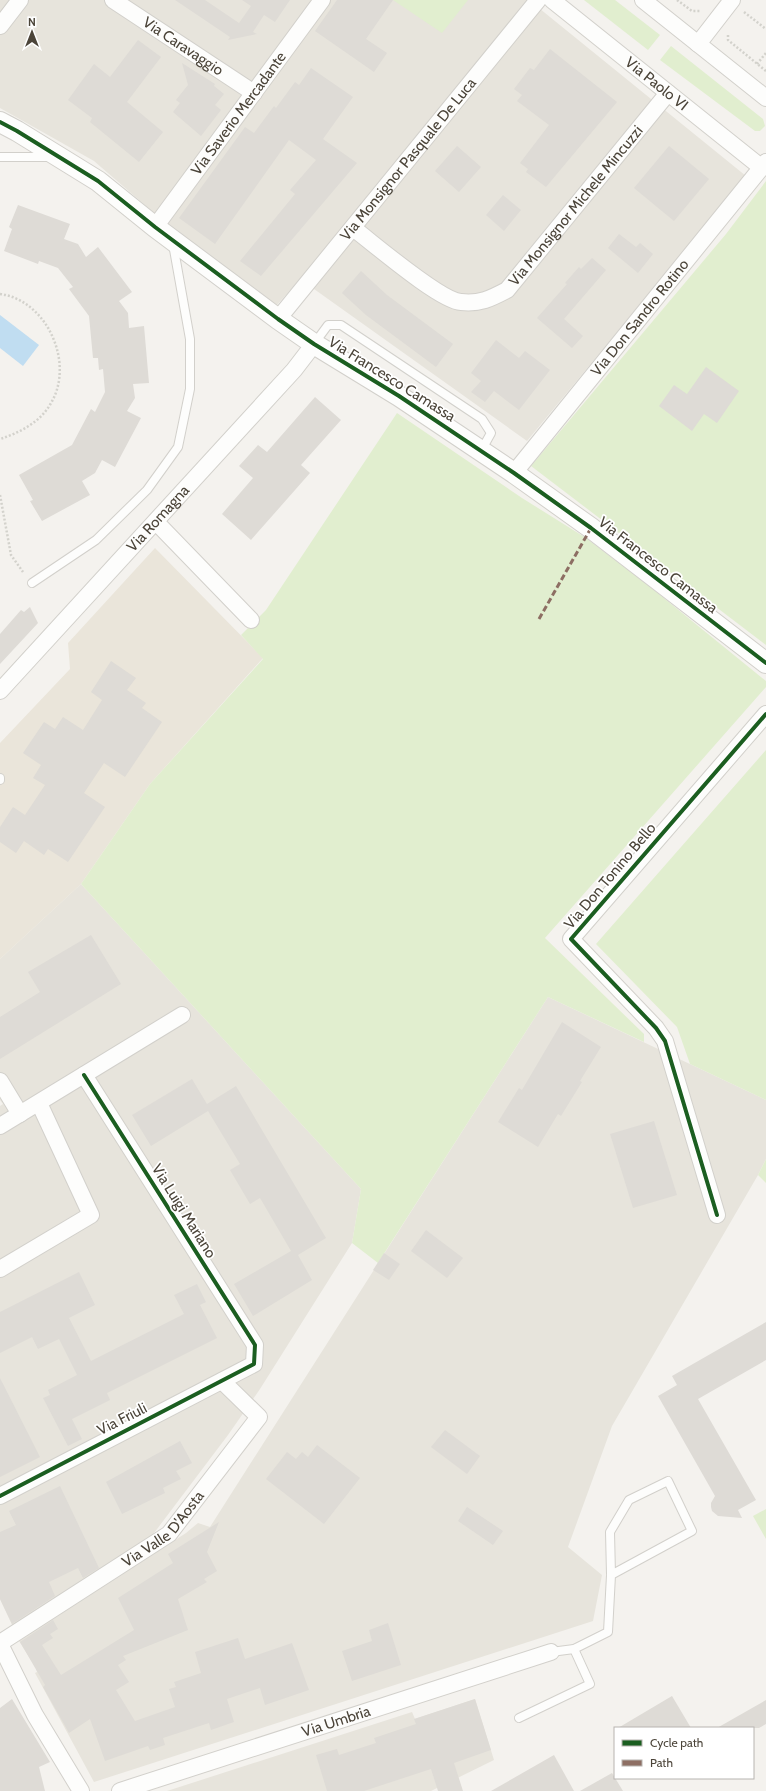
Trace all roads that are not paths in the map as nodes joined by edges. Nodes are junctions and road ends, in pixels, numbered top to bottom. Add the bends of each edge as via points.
1 (20, 0) edge
2 (113, 0) edge
3 (322, 0) edge
4 (538, 0) edge
5 (552, 0) edge
6 (643, 0) edge
7 (739, 3) edge
8 (0, 26) edge
9 (698, 44) junction
10 (254, 93) junction
11 (668, 93) junction
12 (766, 98) edge
13 (0, 122) edge
14 (0, 157) edge
15 (61, 158) junction
16 (764, 165) edge
17 (155, 226) junction
18 (352, 228) junction
19 (172, 239) junction
20 (278, 319) junction
21 (314, 344) junction
22 (481, 451) junction
23 (514, 473) junction
24 (156, 522) junction
25 (32, 584) road end
26 (251, 620) dead end
27 (766, 663) edge
28 (0, 691) edge
29 (766, 714) edge
30 (182, 1015) dead end
31 (84, 1075) junction
32 (0, 1081) edge
33 (39, 1103) junction
34 (20, 1114) junction
35 (0, 1126) edge
36 (717, 1215) dead end
37 (0, 1269) edge
38 (254, 1364) joint
39 (222, 1381) junction
40 (0, 1496) edge
41 (611, 1575) junction
42 (0, 1644) edge
43 (574, 1649) junction
44 (551, 1652) joint
45 (520, 1718) dead end
46 (80, 1791) edge
47 (120, 1791) edge

1 - 8 street
2 - 10 street, Via Caravaggio
3 - 10 street, Via Saverio Mercadante
4 - 18 street, Via Monsignor Pasquale De Luca
5 - 11 street, Via Paolo VI
6 - 9 street
7 - 9 street
9 - 12 street
10 - 17 street, Via Saverio Mercadante
11 - 16 street, Via Paolo VI
11 - 18 street, Via Monsignor Michele Mincuzzi via 507,290 485,301 459,302 440,295
13 - 15 street, Via Francesco Camassa
14 - 15 lane
15 - 17 street, Via Francesco Camassa via 98,181
16 - 23 street, Via Don Sandro Rotino
17 - 19 street, Via Francesco Camassa
18 - 20 street, Via Monsignor Pasquale De Luca
19 - 20 street, Via Francesco Camassa
19 - 25 lane via 190,339 190,389 178,447 147,490 96,540
20 - 21 street, Via Francesco Camassa
21 - 22 street, Via Francesco Camassa via 399,396
21 - 22 lane via 328,325 341,325 482,419 491,432
21 - 24 street, Via Romagna via 294,370
22 - 23 street, Via Francesco Camassa
23 - 27 street, Via Francesco Camassa via 591,528
24 - 26 street
24 - 28 street, Via Romagna
29 - 36 street, Via Don Tonino Bello via 571,939 656,1028 665,1041
30 - 31 street
31 - 33 street
31 - 38 street, Via Luigi Mariano via 255,1345
32 - 34 street
33 - 34 street
33 - 37 street via 91,1215
34 - 35 street
38 - 39 street, Via Friuli
39 - 40 street, Via Friuli
39 - 42 street, Via Valle D'Aosta via 259,1417 169,1534
41 - 41 lane via 610,1532 629,1500 668,1481 692,1531
41 - 43 lane via 608,1632
42 - 46 street via 35,1715
43 - 44 lane
43 - 45 lane via 590,1684
44 - 47 street, Via Umbria

